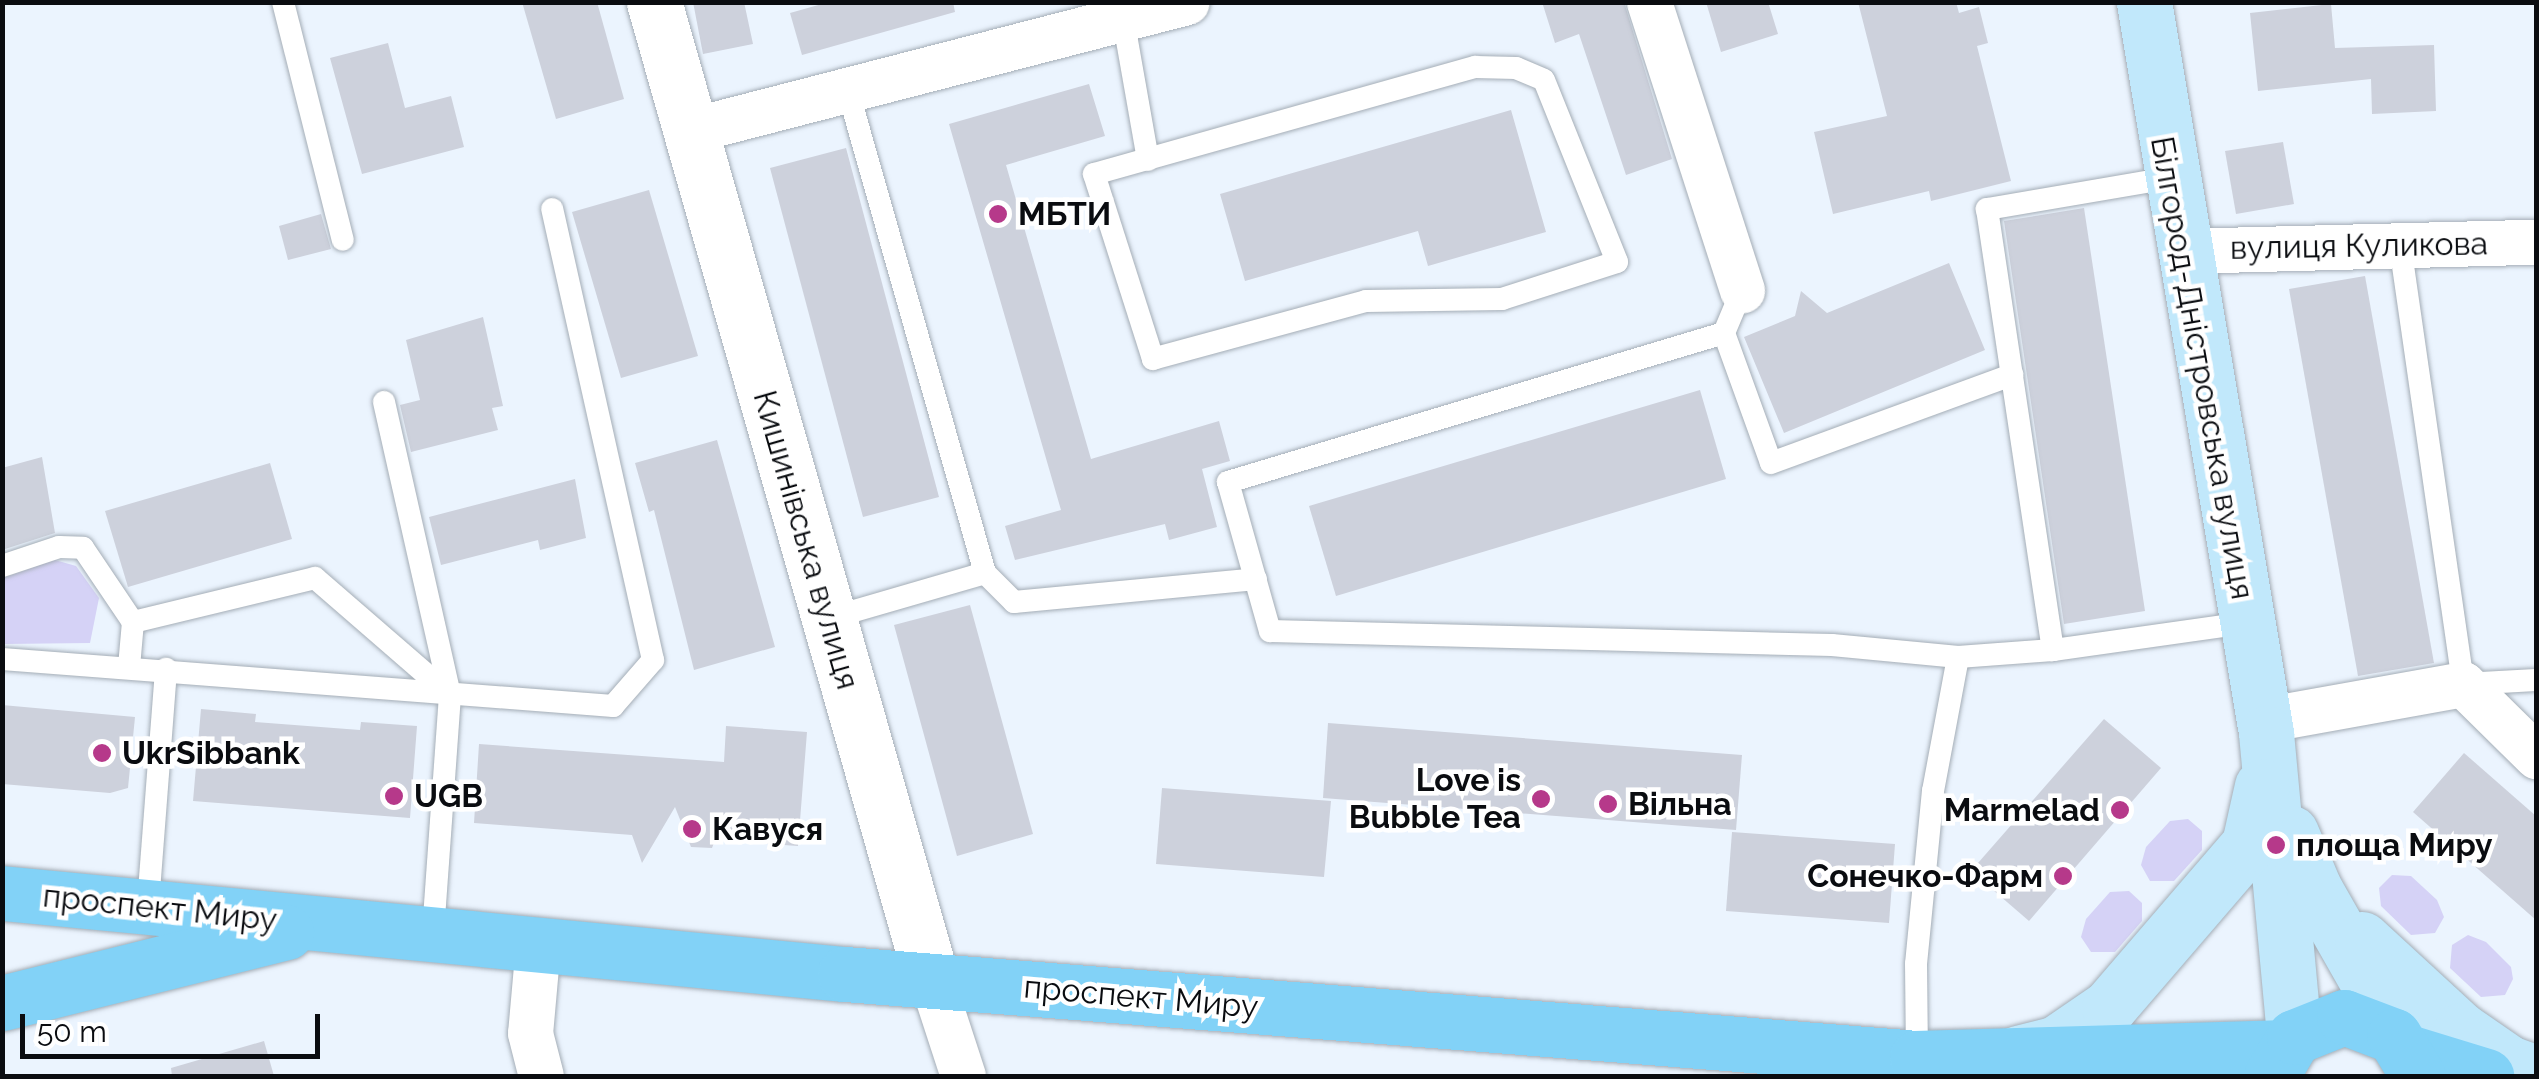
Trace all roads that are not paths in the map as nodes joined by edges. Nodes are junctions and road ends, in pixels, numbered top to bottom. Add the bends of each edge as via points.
1 (284, 2) edge
2 (654, 2) edge
3 (1186, 2) edge
4 (1649, 2) edge
5 (2144, 2) edge
6 (1123, 18) junction
7 (848, 92) junction
8 (688, 132) junction
9 (1148, 160) junction
10 (2169, 178) junction
11 (552, 209) dead end
12 (343, 240) dead end
13 (2536, 242) edge
14 (2400, 245) junction
15 (2181, 251) junction
16 (1742, 290) joint
17 (1724, 333) junction
18 (2012, 375) junction
19 (384, 402) dead end
20 (2, 566) edge
21 (985, 574) junction
22 (1256, 579) junction
23 (829, 618) junction
24 (133, 622) junction
25 (2245, 623) junction
26 (2053, 650) junction
27 (1958, 656) junction
28 (2, 659) edge
29 (129, 667) junction
30 (166, 670) junction
31 (2536, 680) edge
32 (2463, 684) junction
33 (450, 695) junction
34 (2264, 726) junction
35 (2536, 756) edge
36 (2, 893) edge
37 (148, 904) junction
38 (2326, 906) junction
39 (318, 924) junction
40 (433, 934) junction
41 (538, 944) junction
42 (932, 980) junction
43 (2, 1003) edge
44 (2284, 1054) edge
45 (2409, 1057) edge
46 (1988, 1062) edge
47 (2536, 1072) edge
48 (541, 1076) edge
49 (963, 1076) edge
50 (2486, 1076) edge

1 - 12 lane
2 - 8 street, Кишинівська вулиця
3 - 6 street
4 - 16 street
5 - 10 main road, Білгород-Дністровська вулиця
6 - 7 street
6 - 9 lane
7 - 8 street
7 - 21 lane
8 - 23 street, Кишинівська вулиця
9 - 9 lane via 1094,174 1153,359 1366,301 1502,298 1617,262 1554,98 1544,80 1516,68 1475,67
10 - 15 main road, Білгород-Дністровська вулиця
10 - 18 lane via 1987,209
11 - 33 lane via 652,660 613,706
13 - 14 street, вулиця Куликова
14 - 15 street, вулиця Куликова
14 - 32 lane
15 - 25 main road, Білгород-Дністровська вулиця
16 - 17 lane
17 - 18 lane via 1772,462
17 - 22 lane via 1228,482
18 - 26 lane
19 - 33 lane
20 - 24 lane via 59,547 83,548
21 - 22 lane via 1014,602
21 - 23 lane
22 - 27 lane via 1270,631 1832,645
23 - 42 street, Кишинівська вулиця
24 - 29 lane
24 - 33 lane via 314,578
25 - 26 lane
25 - 34 main road, Білгород-Дністровська вулиця
26 - 27 lane
27 - 46 lane via 1932,791 1916,964
28 - 29 lane
29 - 30 lane
30 - 33 lane
30 - 37 lane
31 - 32 lane
32 - 34 street
32 - 35 street
33 - 40 lane
34 - 38 main road, Білгород-Дністровська вулиця via 2291,833
34 - 44 main road, Білгород-Дністровська вулиця
34 - 46 main road via 2258,825 2235,862 2098,1018 2054,1044
36 - 37 main road, проспект Миру
37 - 39 main road, проспект Миру
38 - 45 main road, Білгород-Дністровська вулиця
38 - 47 main road via 2461,1030
39 - 40 main road, проспект Миру
39 - 43 main road, проспект Миру
40 - 41 main road, проспект Миру
41 - 42 main road, проспект Миру
41 - 48 street via 530,1033
42 - 46 main road, проспект Миру
42 - 49 street, Кишинівська вулиця
44 - 45 main road via 2344,1017 2376,1024
44 - 46 main road, проспект Миру
45 - 50 main road

